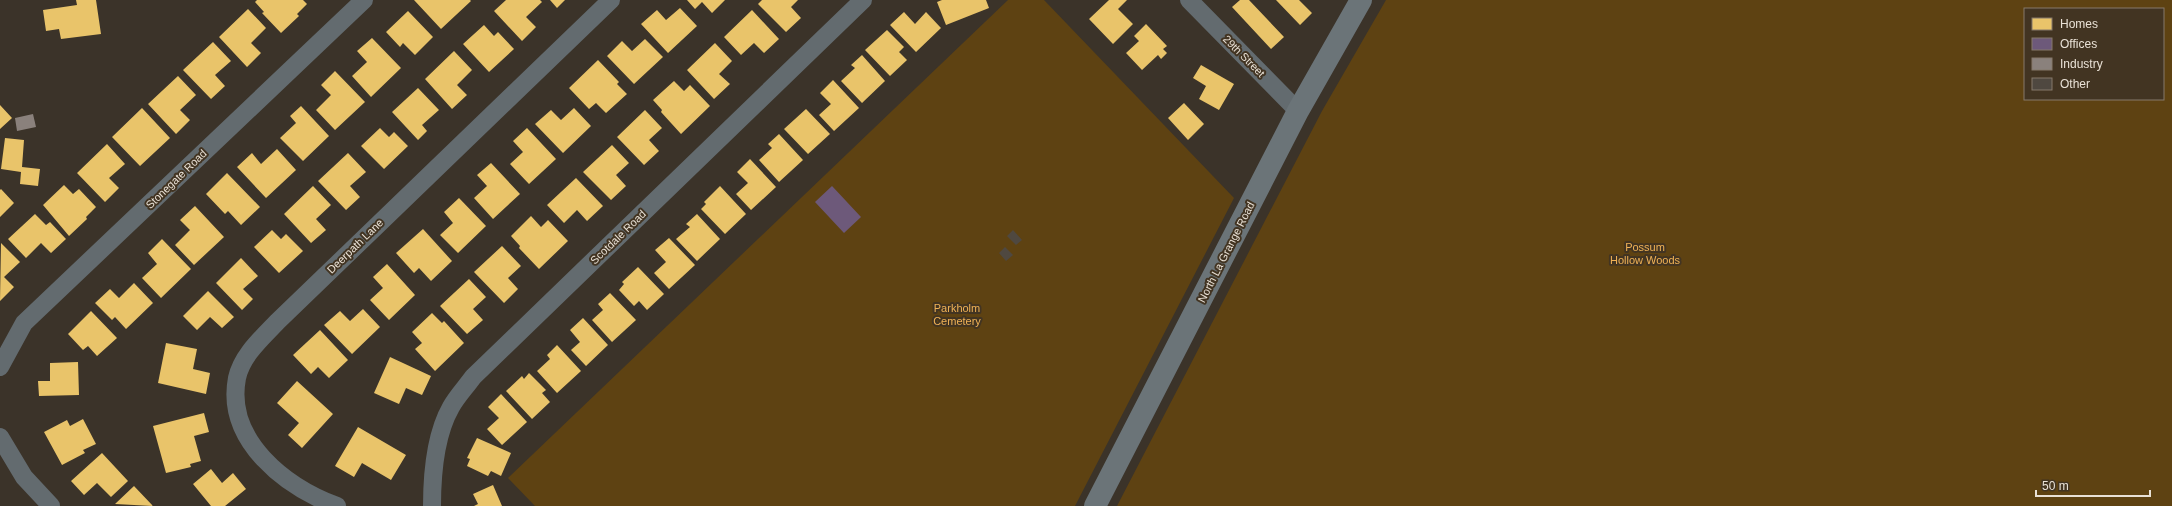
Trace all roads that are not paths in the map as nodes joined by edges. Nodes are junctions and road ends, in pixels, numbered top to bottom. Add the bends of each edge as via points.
1 (364, 0) edge
2 (612, 0) edge
3 (863, 0) edge
4 (1189, 0) edge
5 (1361, 0) edge
6 (1298, 111) junction
7 (0, 367) edge
8 (0, 437) edge
9 (51, 506) edge
10 (337, 506) edge
11 (432, 506) edge
12 (1095, 506) edge

1 - 7 street, Stonegate Road via 24,323
2 - 10 street, Deerpath Lane via 277,322 252,348 245,360 237,378 238,414 244,431 254,447 280,475 297,488
3 - 11 street, Scotdale Road via 473,377 451,407 437,445
4 - 6 street, 29th Street
5 - 6 main road, North La Grange Road
6 - 12 main road, North La Grange Road
8 - 9 street via 24,477

